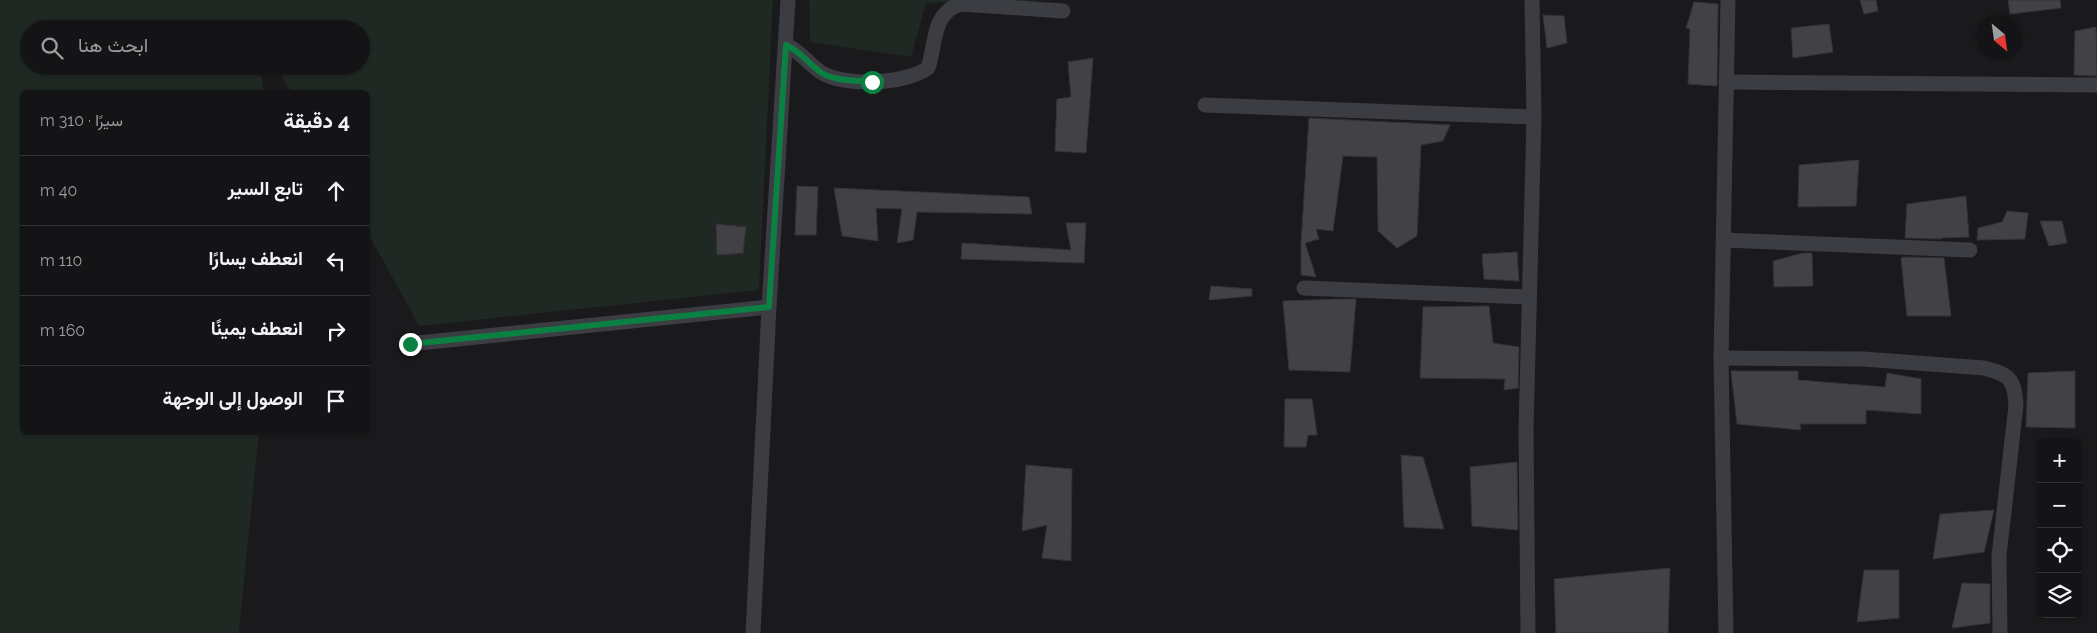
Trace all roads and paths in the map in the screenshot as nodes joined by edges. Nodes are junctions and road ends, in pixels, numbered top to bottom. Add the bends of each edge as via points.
1 (788, 0) edge
2 (1532, 0) edge
3 (1728, 0) edge
4 (1063, 11) dead end
5 (786, 45) junction
6 (1726, 82) junction
7 (2097, 86) edge
8 (1205, 105) dead end
9 (1534, 118) junction
10 (1723, 240) junction
11 (1970, 250) dead end
12 (1304, 288) dead end
13 (1528, 298) junction
14 (769, 307) junction
15 (410, 344) dead end
16 (1721, 358) junction
17 (753, 633) edge
18 (1528, 633) edge
19 (1726, 633) edge
20 (2000, 633) edge

1 - 5 street
2 - 9 street
3 - 6 street
4 - 5 street via 961,4 952,7 936,27 928,68 901,80 839,79 820,72 796,49
5 - 14 street
6 - 7 street
6 - 10 street
8 - 9 street
9 - 13 street
10 - 11 street
10 - 16 street
12 - 13 street
13 - 18 street
14 - 15 street
14 - 17 street
16 - 19 street
16 - 20 street via 1863,359 1984,368 2004,373 2014,387 2016,405 1999,556

